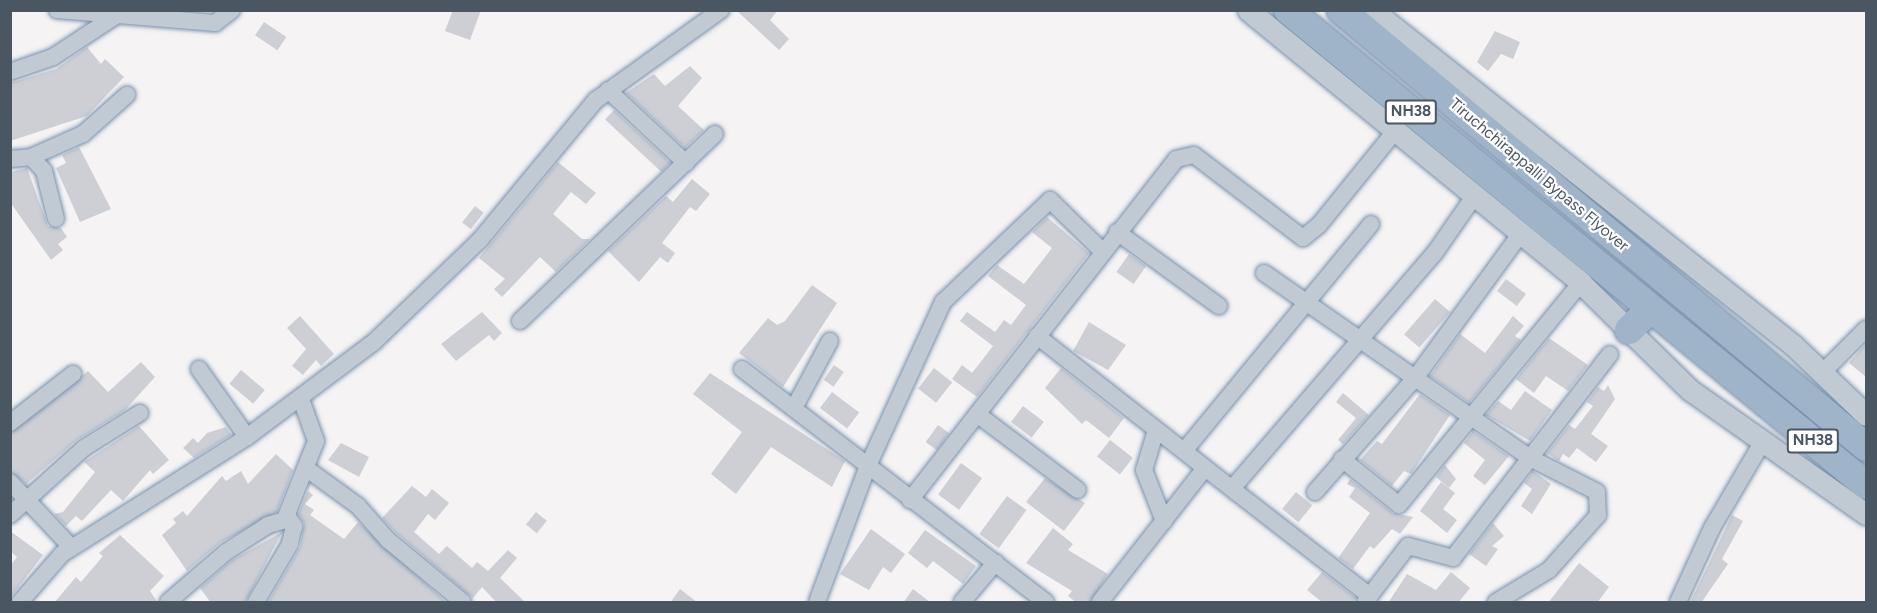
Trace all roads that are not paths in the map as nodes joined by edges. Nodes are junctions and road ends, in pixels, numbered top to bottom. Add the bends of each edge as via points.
1 (57, 10) edge
2 (232, 10) edge
3 (721, 10) edge
4 (1248, 10) edge
5 (1288, 10) edge
6 (1341, 10) edge
7 (1372, 10) edge
8 (122, 13) junction
9 (10, 72) edge
10 (608, 90) junction
11 (127, 95) dead end
12 (1395, 131) junction
13 (715, 134) dead end
14 (31, 158) junction
15 (10, 159) edge
16 (686, 163) junction
17 (1475, 195) junction
18 (56, 219) dead end
19 (1371, 224) dead end
20 (1117, 232) junction
21 (1521, 233) junction
22 (1102, 251) junction
23 (1264, 273) dead end
24 (1581, 283) junction
25 (1305, 303) junction
26 (1219, 306) dead end
27 (1650, 309) junction
28 (520, 321) dead end
29 (1866, 329) edge
30 (1629, 330) junction
31 (1036, 336) junction
32 (830, 341) dead end
33 (1358, 342) junction
34 (1610, 354) dead end
35 (199, 369) dead end
36 (742, 369) dead end
37 (1823, 372) junction
38 (73, 374) dead end
39 (1416, 377) junction
40 (301, 399) junction
41 (794, 408) junction
42 (140, 413) dead end
43 (977, 414) junction
44 (1866, 415) edge
45 (1469, 418) junction
46 (10, 423) edge
47 (1156, 430) junction
48 (247, 437) junction
49 (1763, 441) junction
50 (1866, 447) edge
51 (1184, 451) junction
52 (1530, 458) junction
53 (1342, 459) junction
54 (867, 468) junction
55 (1205, 468) junction
56 (307, 469) junction
57 (10, 482) edge
58 (1866, 485) edge
59 (1078, 490) dead end
60 (1315, 492) dead end
61 (1237, 493) junction
62 (26, 498) junction
63 (910, 500) junction
64 (1866, 514) edge
65 (10, 515) edge
66 (285, 519) junction
67 (1164, 521) junction
68 (71, 548) junction
69 (996, 562) junction
70 (1367, 599) edge
71 (20, 603) edge
72 (168, 603) edge
73 (256, 603) edge
74 (463, 603) edge
75 (817, 603) edge
76 (962, 603) edge
77 (1046, 603) edge
78 (1100, 603) edge
79 (1496, 603) edge
80 (1678, 603) edge

1 - 8 street
2 - 8 street via 215,23
3 - 10 street via 673,50
4 - 12 street
5 - 27 highway, Tiruchchirappalli Bypass Flyover / NH38
6 - 50 highway, Tiruchchirappalli Bypass Flyover / NH38
7 - 37 street
8 - 9 street via 98,23 53,57
10 - 16 street
10 - 40 street via 433,290
11 - 14 street via 83,134
12 - 17 street
12 - 20 street via 1320,225 1303,238 1194,155 1183,154
13 - 16 street
14 - 15 street
14 - 18 street via 44,171
16 - 28 street
17 - 21 street
17 - 33 street via 1434,254
19 - 25 street
20 - 22 street
20 - 26 street
21 - 24 street
21 - 39 street
22 - 31 street
22 - 54 street via 1050,200 1023,222 944,302
23 - 25 street
24 - 30 street
24 - 45 street
25 - 33 street
25 - 51 street
27 - 30 highway
27 - 58 highway, NH38
29 - 37 street
30 - 49 street via 1690,390 1731,423
31 - 43 street
31 - 47 street
32 - 41 street
33 - 39 street
33 - 61 street via 1243,470
34 - 52 street
35 - 48 street
36 - 41 street
37 - 44 street
38 - 46 street
39 - 45 street
39 - 53 street
40 - 48 street
40 - 56 street via 316,429
41 - 54 street
42 - 62 street via 84,448
43 - 59 street
43 - 63 street
45 - 52 street
45 - 53 street via 1399,505
47 - 51 street
47 - 67 street via 1144,470
48 - 68 street
49 - 64 street
49 - 80 street via 1712,528
51 - 55 street
52 - 70 street via 1453,558 1408,546
52 - 79 street via 1597,492 1602,505 1545,574
53 - 60 street
54 - 63 street
54 - 75 street
55 - 61 street
55 - 67 street
56 - 66 street
56 - 74 street via 358,506 388,540
57 - 62 street
61 - 70 street
62 - 65 street
62 - 68 street
63 - 69 street
66 - 72 street via 226,552
66 - 73 street via 293,524 290,544
67 - 78 street
68 - 71 street
69 - 76 street
69 - 77 street

